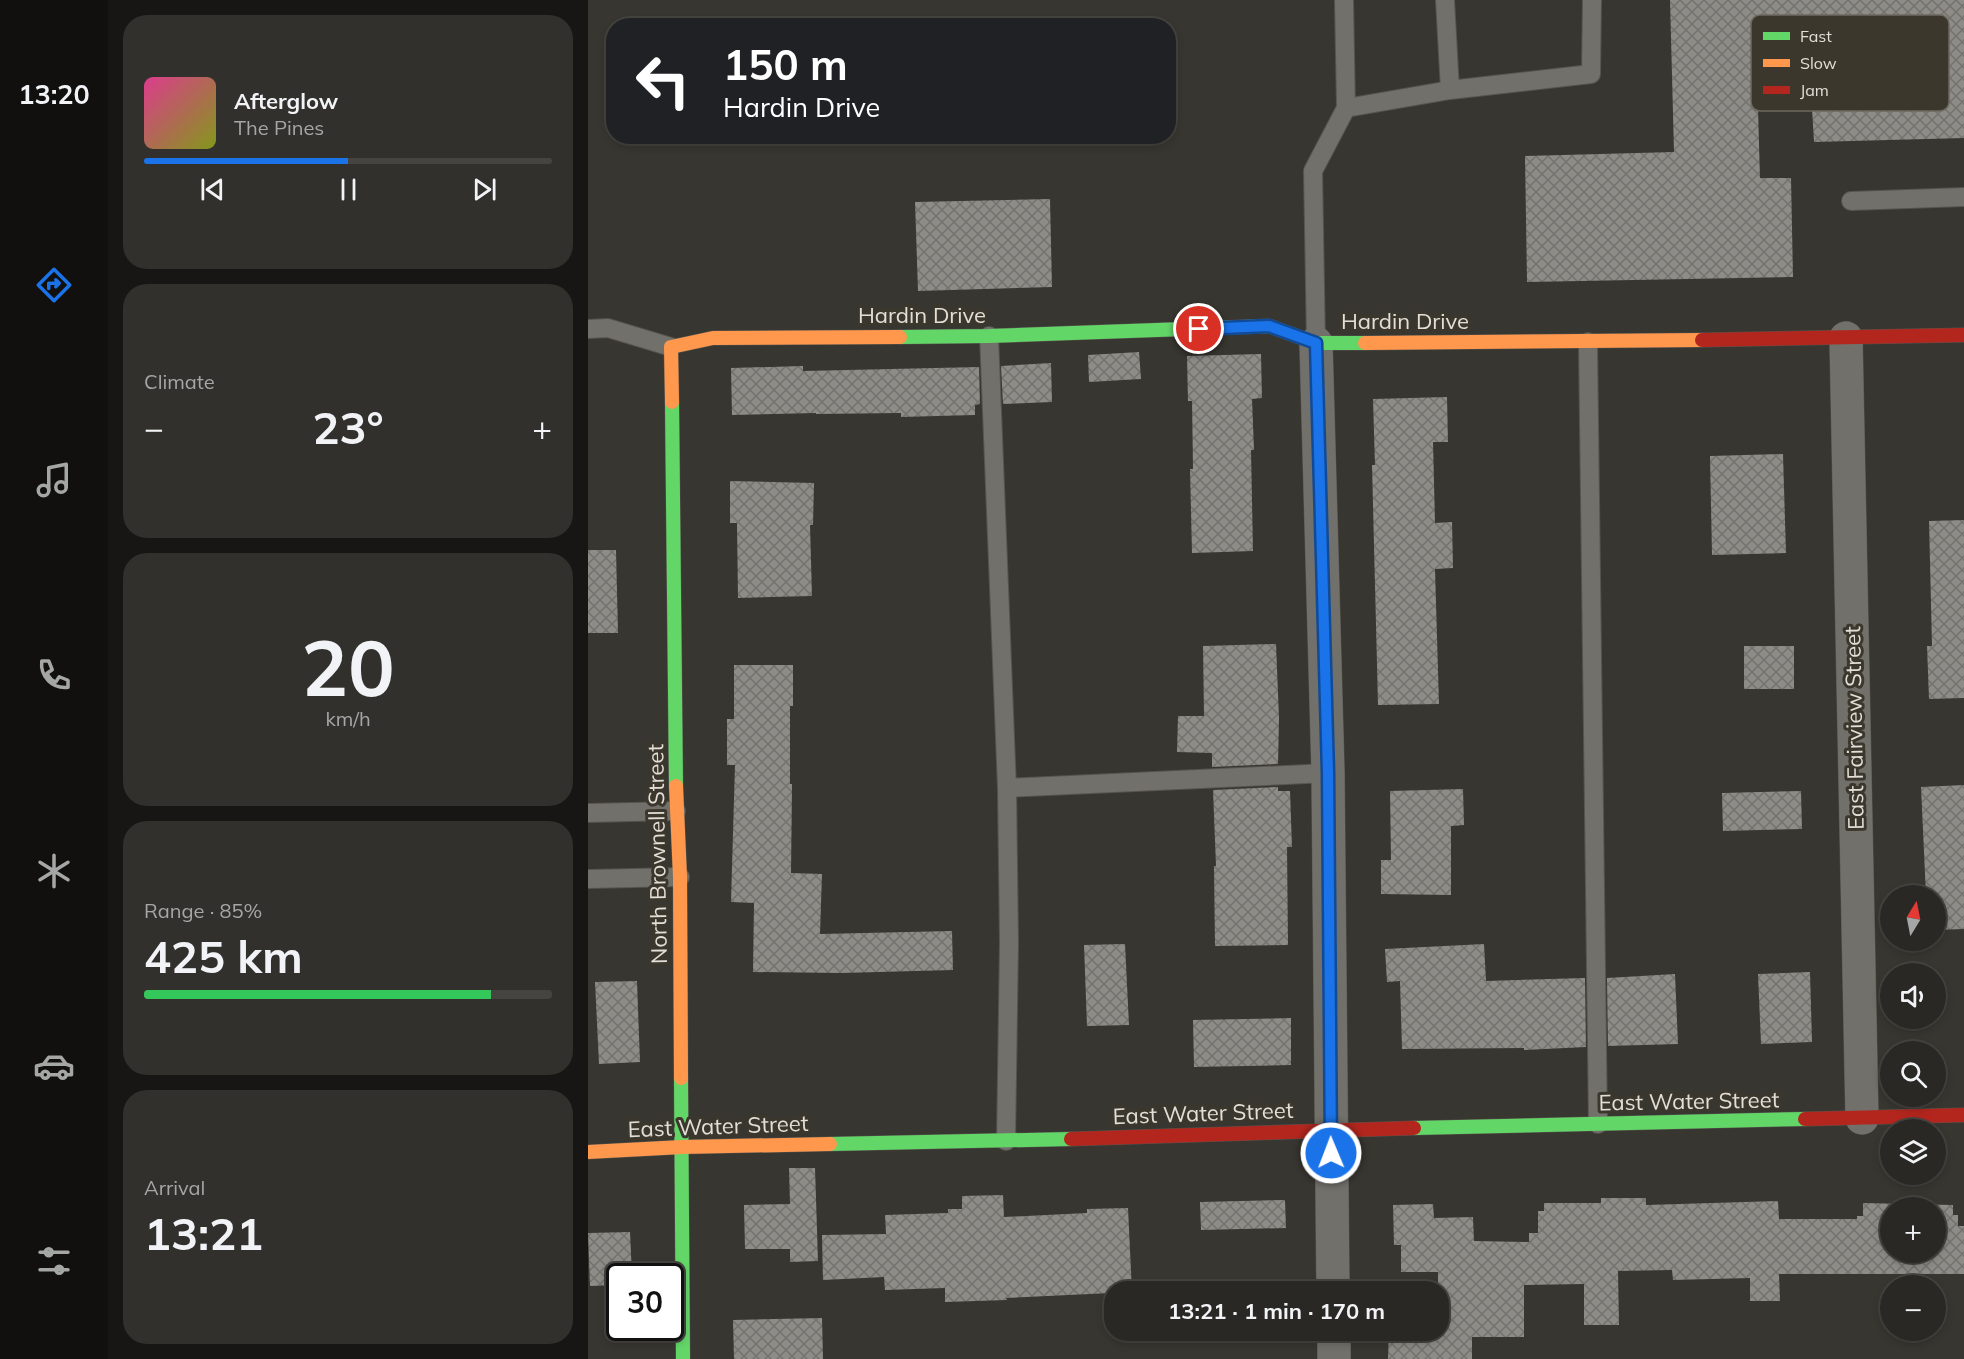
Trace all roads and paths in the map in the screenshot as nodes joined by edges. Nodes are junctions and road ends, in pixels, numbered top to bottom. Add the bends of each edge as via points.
1 (1344, 0) edge
2 (1445, 0) edge
3 (1592, 0) edge
4 (1450, 90) junction
5 (1346, 108) junction
6 (1964, 197) edge
7 (1851, 201) dead end
8 (588, 329) edge
9 (1964, 335) edge
10 (989, 336) junction
11 (1846, 338) junction
12 (1588, 342) junction
13 (1316, 343) junction
14 (671, 347) junction
15 (1328, 773) junction
16 (1007, 788) junction
17 (676, 811) junction
18 (588, 813) edge
19 (680, 877) junction
20 (588, 879) edge
21 (1964, 1115) edge
22 (1862, 1118) junction
23 (1598, 1124) junction
24 (1331, 1130) junction
25 (1006, 1142) junction
26 (682, 1147) junction
27 (588, 1152) edge
28 (1333, 1281) edge
29 (1334, 1341) edge
30 (683, 1359) edge
31 (1334, 1359) edge

1 - 5 lane
2 - 4 lane
3 - 4 lane via 1591,74
4 - 5 lane
5 - 13 lane via 1313,171
6 - 7 lane
8 - 14 lane via 608,328
9 - 11 street, Hardin Drive
10 - 13 street, Hardin Drive via 1269,326
10 - 14 street, Hardin Drive via 713,338
10 - 16 lane
11 - 12 street, Hardin Drive
11 - 22 street, East Fairview Street
12 - 13 street, Hardin Drive
12 - 23 lane
13 - 15 street
14 - 17 street, North Brownell Street
15 - 16 lane
15 - 24 street
16 - 25 lane
17 - 18 lane
17 - 19 street, North Brownell Street
19 - 20 lane
19 - 26 street, North Brownell Street
21 - 22 street, East Water Street
22 - 23 street, East Water Street
23 - 24 street, East Water Street
24 - 25 street, East Water Street
24 - 28 street
25 - 26 street, East Water Street
26 - 27 street, East Water Street
26 - 30 street, North Brownell Street
29 - 31 street

